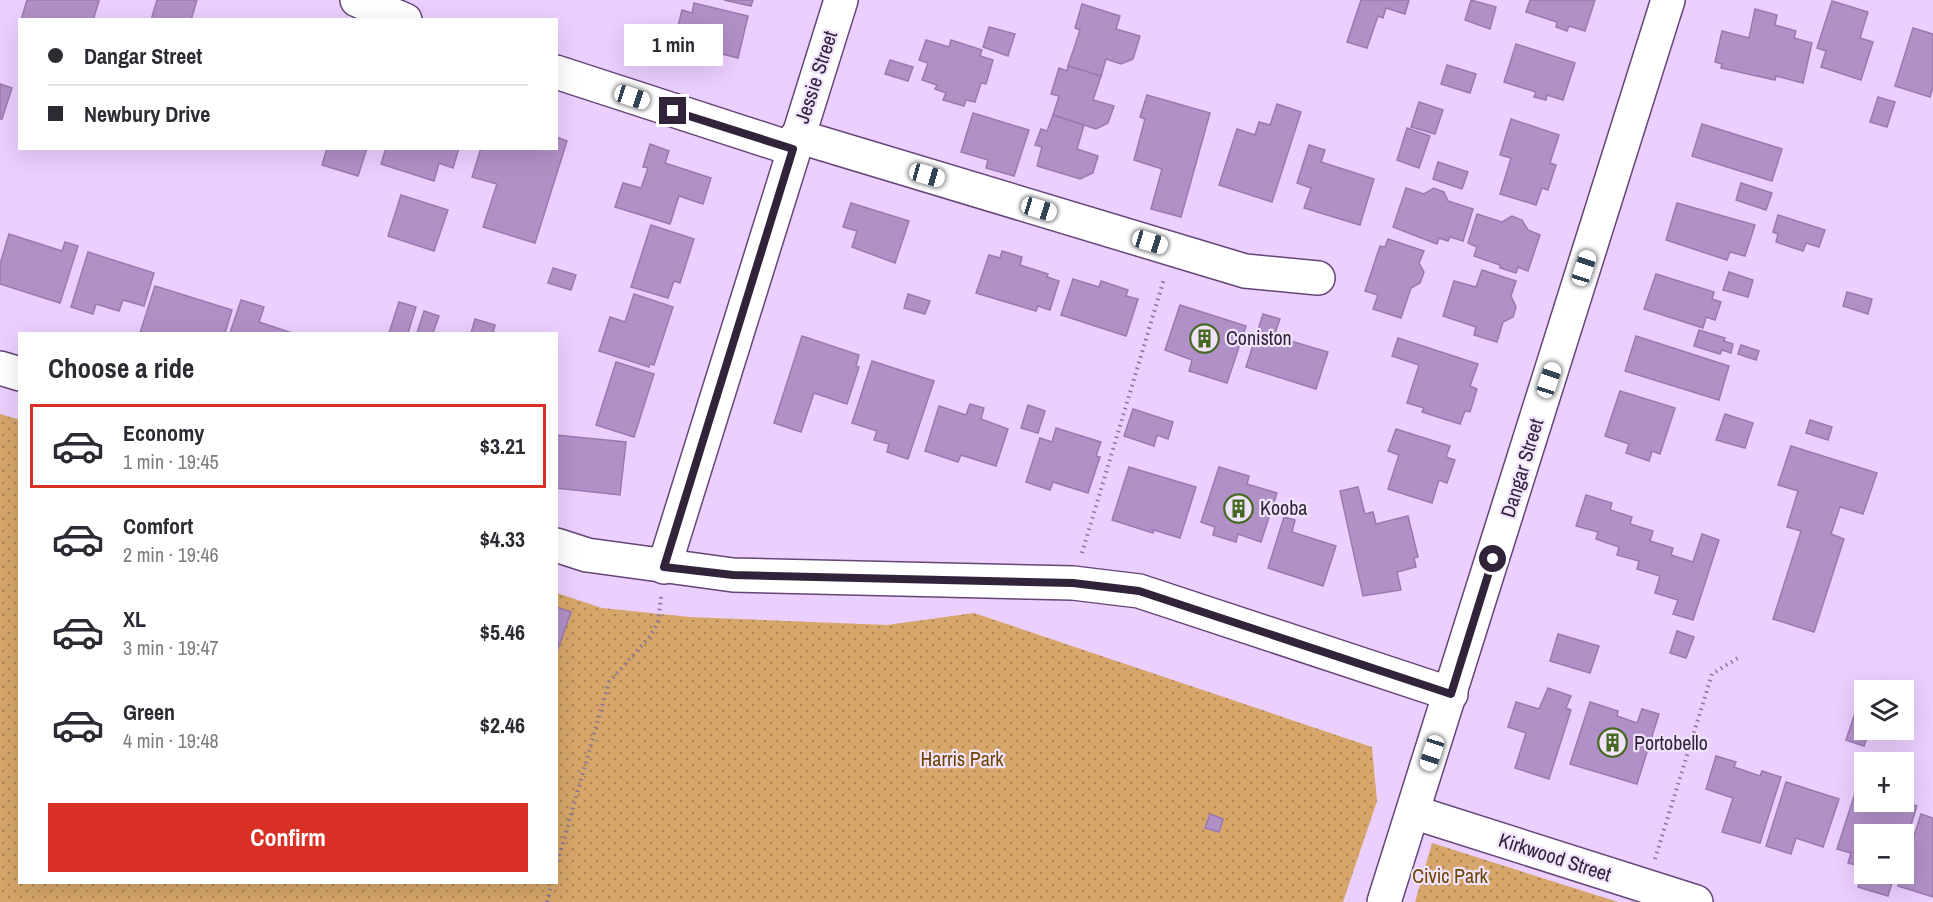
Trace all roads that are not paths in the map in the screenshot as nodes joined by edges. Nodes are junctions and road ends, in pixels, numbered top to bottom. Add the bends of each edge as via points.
1 (357, 0) edge
2 (841, 0) edge
3 (1668, 0) edge
4 (400, 18) edge
5 (558, 73) edge
6 (795, 142) junction
7 (1318, 278) dead end
8 (0, 368) edge
9 (18, 373) edge
10 (558, 546) edge
11 (663, 579) junction
12 (1451, 694) junction
13 (1413, 812) junction
14 (1384, 902) edge
15 (1696, 902) edge

1 - 4 street
2 - 6 street, Jessie Street
3 - 12 street, Dangar Street
5 - 6 street
6 - 7 street via 1245,271
6 - 11 street, Jessie Street
8 - 9 street
10 - 11 street
11 - 12 street via 733,575 1073,583 1139,591
12 - 13 street, Dangar Street
13 - 14 street, Dangar Street
13 - 15 street, Kirkwood Street

